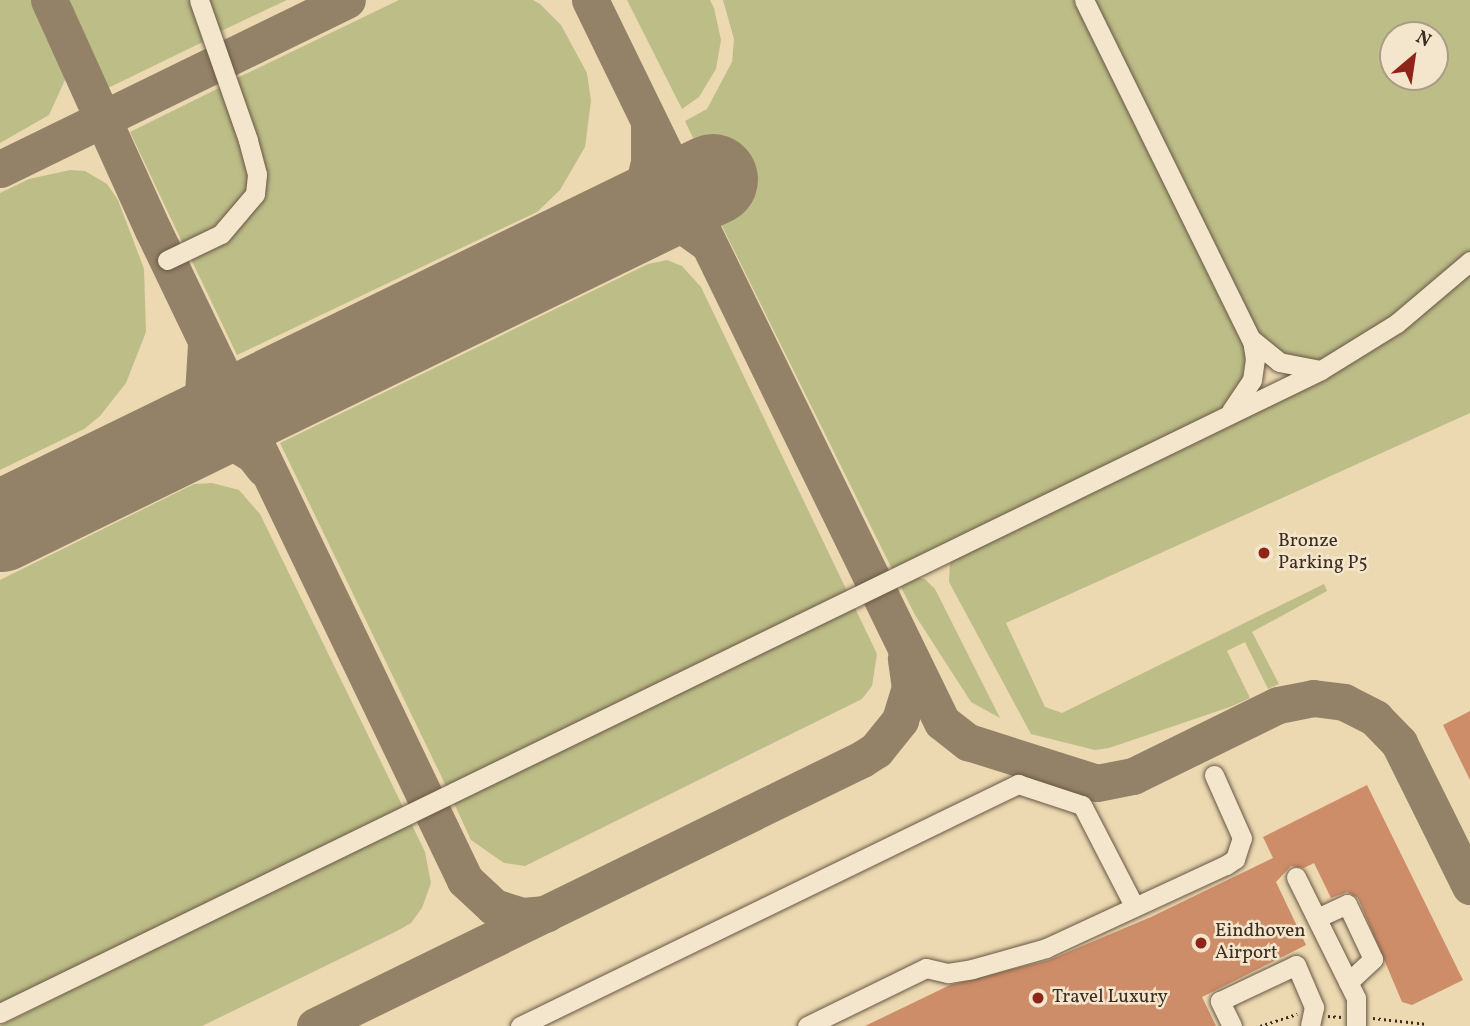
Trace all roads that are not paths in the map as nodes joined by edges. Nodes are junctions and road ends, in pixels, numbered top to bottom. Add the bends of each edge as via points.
1 (199, 0) edge
2 (1084, 0) edge
3 (167, 260) dead end
4 (1470, 261) edge
5 (1251, 339) junction
6 (1321, 370) junction
7 (1224, 417) junction
8 (1214, 775) dead end
9 (1296, 877) dead end
10 (1133, 904) junction
11 (1317, 918) junction
12 (1348, 982) junction
13 (0, 1013) edge
14 (520, 1026) edge
15 (807, 1026) edge
16 (1232, 1026) edge
17 (1310, 1026) edge
18 (1356, 1026) edge

1 - 3 lane via 248,140 256,184 238,218 221,234
2 - 5 lane
4 - 6 lane via 1397,323
5 - 6 lane via 1279,362
5 - 7 lane via 1255,359 1252,380 1241,401
6 - 7 lane
7 - 13 lane
8 - 10 lane via 1240,831 1241,846 1235,859
9 - 11 lane
10 - 14 lane via 1082,805 1018,784
10 - 15 lane via 1046,947 972,969 948,973 926,968
11 - 12 lane
11 - 12 lane via 1347,905 1373,959
12 - 18 lane via 1356,998
16 - 17 lane via 1220,1001 1296,965 1314,1006

